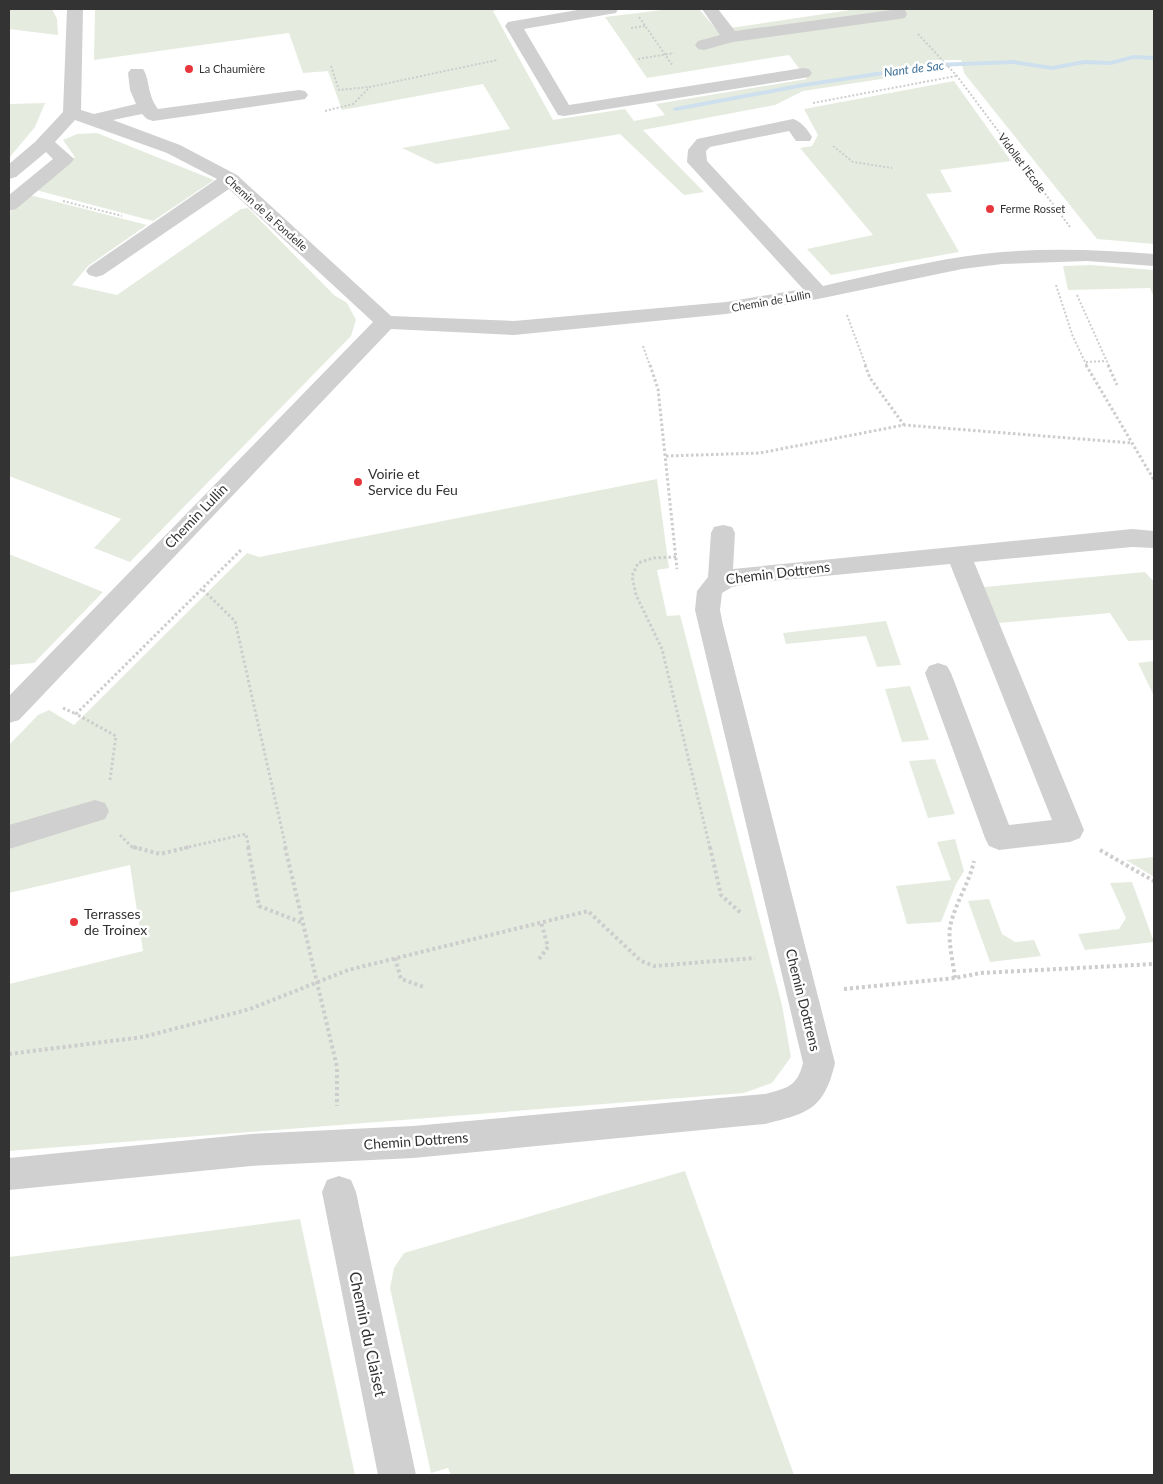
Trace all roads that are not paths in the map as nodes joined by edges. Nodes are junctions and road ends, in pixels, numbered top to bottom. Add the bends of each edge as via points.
1 (75, 9) edge
2 (610, 9) edge
3 (710, 9) edge
4 (899, 14) dead end
5 (731, 37) junction
6 (704, 46) road end
7 (137, 73) dead end
8 (803, 73) dead end
9 (299, 95) dead end
10 (147, 108) junction
11 (72, 113) junction
12 (94, 120) junction
13 (798, 131) road end
14 (42, 146) junction
15 (9, 172) edge
16 (230, 179) junction
17 (9, 206) edge
18 (1154, 260) edge
19 (96, 271) dead end
20 (824, 291) junction
21 (385, 322) junction
22 (722, 533) dead end
23 (1154, 540) edge
24 (958, 554) junction
25 (720, 580) junction
26 (938, 672) dead end
27 (9, 713) edge
28 (95, 811) road end
29 (9, 837) edge
30 (9, 1174) edge
31 (339, 1192) dead end
32 (397, 1475) edge

1 - 11 street
2 - 8 street via 514,26 564,112
3 - 5 street
4 - 5 street
5 - 6 street
7 - 10 street via 139,90
9 - 10 street via 153,115
10 - 12 street
11 - 12 street, Chemin de la Fondelle
11 - 14 street
12 - 16 street, Chemin de la Fondelle via 212,167
13 - 20 street via 704,143 697,150 697,162
14 - 15 street
14 - 17 street via 52,148 64,159
16 - 19 street
16 - 21 street, Chemin de la Fondelle
18 - 20 street, Chemin de Lullin via 1087,255 962,263
20 - 21 street, Chemin de Lullin via 726,308 514,328
21 - 27 street, Chemin Lullin
22 - 25 street
23 - 24 street, Chemin Dottrens via 1132,538
24 - 25 street, Chemin Dottrens
24 - 26 street via 1070,830 999,838
25 - 30 street, Chemin Dottrens via 709,590 706,606 819,1063 816,1082 802,1099 765,1109 413,1142 251,1150
28 - 29 street
31 - 32 street, Chemin du Claiset

